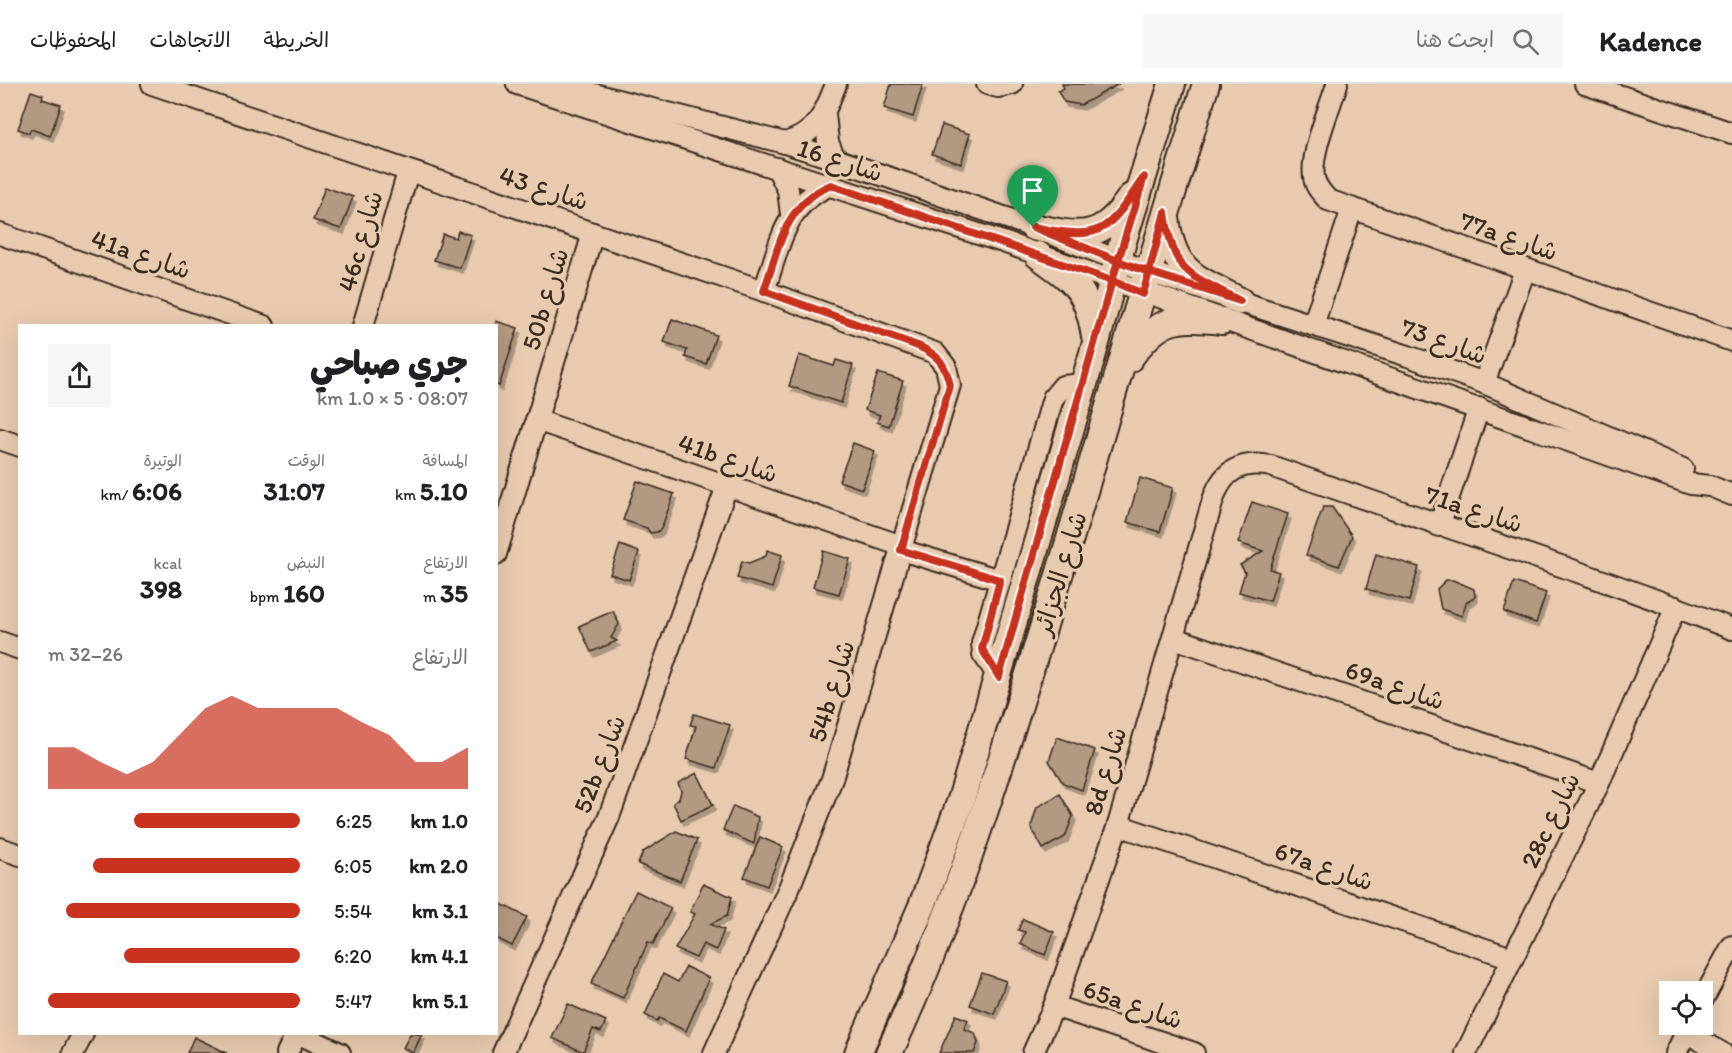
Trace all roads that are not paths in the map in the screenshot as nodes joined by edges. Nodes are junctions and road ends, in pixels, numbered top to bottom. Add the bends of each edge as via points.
1 (152, 84) edge
2 (517, 84) edge
3 (555, 84) edge
4 (836, 84) edge
5 (987, 84) edge
6 (1012, 84) edge
7 (1172, 84) edge
8 (1206, 84) edge
9 (1337, 84) edge
10 (1585, 84) edge
11 (825, 114) junction
12 (1732, 133) edge
13 (785, 143) junction
14 (835, 159) junction
15 (777, 168) junction
16 (408, 172) junction
17 (1144, 177) junction
18 (831, 185) junction
19 (1352, 209) junction
20 (1165, 212) junction
21 (791, 214) junction
22 (1033, 227) junction
23 (593, 233) junction
24 (0, 234) edge
25 (1038, 255) junction
26 (1525, 270) junction
27 (1115, 271) junction
28 (1146, 283) junction
29 (764, 291) junction
30 (1240, 301) junction
31 (1222, 321) junction
32 (258, 324) edge
33 (364, 324) edge
34 (1313, 325) junction
35 (1732, 340) edge
36 (1096, 342) junction
37 (918, 346) joint
38 (1120, 371) junction
39 (1484, 383) junction
40 (1083, 384) junction
41 (1479, 408) junction
42 (536, 420) junction
43 (0, 439) edge
44 (18, 445) edge
45 (727, 486) junction
46 (1710, 486) junction
47 (1732, 495) edge
48 (1213, 500) joint
49 (1439, 526) junction
50 (498, 547) edge
51 (901, 548) junction
52 (1000, 580) junction
53 (1677, 607) junction
54 (1732, 629) edge
55 (1174, 638) junction
56 (0, 642) edge
57 (18, 648) edge
58 (999, 677) junction
59 (1599, 783) junction
60 (1118, 825) junction
61 (0, 848) edge
62 (18, 854) edge
63 (1732, 946) edge
64 (1512, 958) junction
65 (1713, 981) edge
66 (1054, 1006) junction
67 (83, 1035) edge
68 (297, 1035) edge
69 (300, 1035) edge
70 (1685, 1035) edge
71 (1698, 1035) edge
72 (74, 1053) edge
73 (287, 1053) edge
74 (340, 1053) edge
75 (503, 1053) edge
76 (714, 1053) edge
77 (858, 1053) edge
78 (889, 1053) edge
79 (1033, 1053) edge
80 (1194, 1053) edge
81 (1466, 1053) edge
82 (1676, 1053) edge
83 (1722, 1053) edge

1 - 16 street, شارع 43
2 - 15 street, شارع 16
3 - 13 street, شارع 16
4 - 11 street
5 - 6 street
7 - 17 main road, شارع الجزائر
8 - 20 main road, شارع الجزائر
9 - 19 street, 77a شارع via 1314,177 1318,190 1328,200
10 - 12 street
11 - 13 street via 804,136
11 - 14 street via 828,142
13 - 14 street, شارع 16
14 - 22 street, شارع 16
15 - 18 street, شارع 16
15 - 21 street via 788,190
16 - 23 street, شارع 43
16 - 33 street, 46c شارع
17 - 22 main road via 1117,217 1099,231 1077,235
17 - 27 main road, شارع الجزائر
18 - 21 street via 808,196
18 - 25 street, شارع 16
19 - 26 street, 77a شارع
19 - 34 street
20 - 28 main road, شارع الجزائر
20 - 30 main road via 1169,243 1180,264
21 - 29 street
22 - 27 street, شارع 16
23 - 29 street, شارع 43
23 - 42 street, 50b شارع
24 - 32 street, 41a شارع
25 - 27 street, شارع 16
25 - 36 main road via 1081,291 1090,310
26 - 35 street, 77a شارع
26 - 39 street
27 - 28 street, شارع 16
27 - 36 main road, شارع الجزائر
28 - 30 street, شارع 73
28 - 31 street, شارع 73
28 - 38 main road, شارع الجزائر
29 - 37 street, شارع 43
30 - 34 street, شارع 73
31 - 38 main road via 1185,318 1164,323 1144,337
31 - 41 street, شارع 73
34 - 39 street, شارع 73
36 - 40 main road, شارع الجزائر
37 - 51 street, 54b شارع via 934,353 946,367 950,385
38 - 78 main road, شارع الجزائر via 988,804 946,922
39 - 46 street, شارع 73 via 1695,474
40 - 52 street via 1063,386 1053,398
40 - 58 main road, شارع الجزائر
41 - 46 street, شارع 73 via 1691,484
41 - 49 street
42 - 45 street, 41b شارع
42 - 50 street, 50b شارع
43 - 44 street
45 - 51 street, 41b شارع
45 - 75 street, 52b شارع via 609,818
46 - 47 street, شارع 73
48 - 49 street, 71a شارع via 1227,473 1240,465 1256,463
48 - 55 street, 8d شارع
49 - 53 street, 71a شارع
51 - 52 street, 41b شارع
51 - 76 street, 54b شارع via 850,724 816,823 751,977
52 - 58 street via 982,649
53 - 54 street, 71a شارع
53 - 59 street, 28c شارع
55 - 59 street, 69a شارع
55 - 60 street, 8d شارع
56 - 57 street
58 - 77 main road, شارع الجزائر via 942,854 901,959
59 - 64 street, 28c شارع
60 - 64 street, 67a شارع
60 - 66 street, 8d شارع
61 - 62 street
63 - 65 street
64 - 81 street, 28c شارع
66 - 79 street, 8d شارع
66 - 80 street, 65a شارع
67 - 72 street
68 - 73 street
69 - 74 street
70 - 82 street
71 - 83 street

